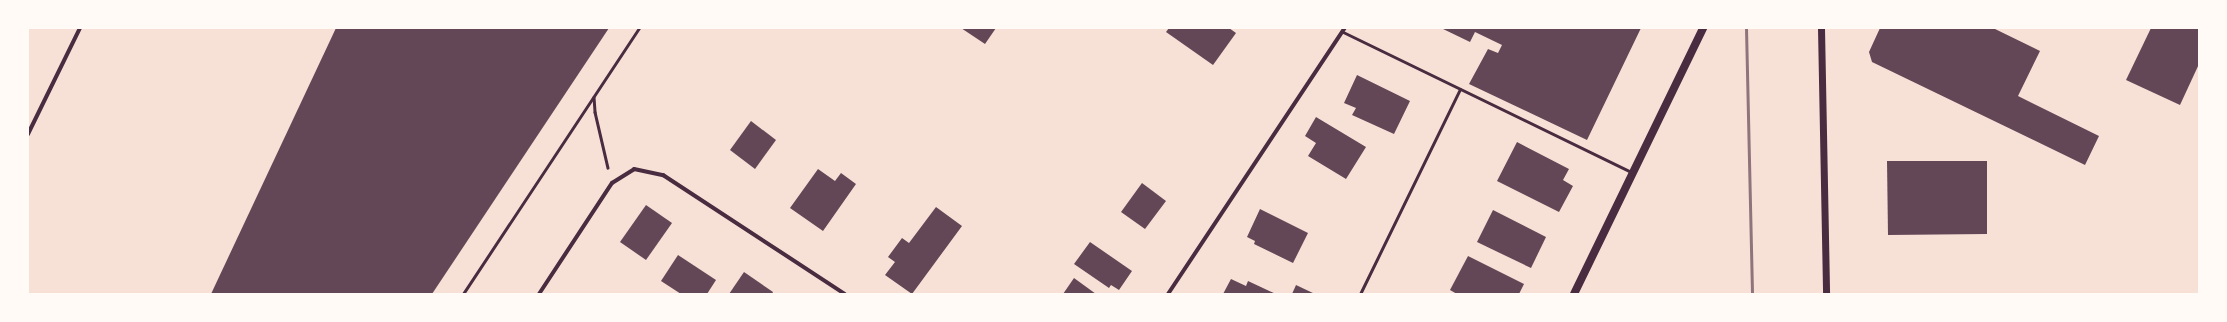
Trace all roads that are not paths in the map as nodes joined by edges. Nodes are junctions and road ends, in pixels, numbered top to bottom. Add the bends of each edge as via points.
1 (80, 28) edge
2 (1703, 28) edge
3 (1821, 28) edge
4 (1344, 30) edge
5 (1460, 89) junction
6 (28, 134) edge
7 (1633, 173) junction
8 (539, 294) edge
9 (845, 294) edge
10 (1168, 294) edge
11 (1360, 294) edge
12 (1574, 294) edge
13 (1826, 294) edge

1 - 6 street
2 - 7 main road
3 - 13 street
4 - 5 lane
4 - 10 street
5 - 7 lane
5 - 11 lane
7 - 12 main road
8 - 9 street via 612,183 634,169 663,175

